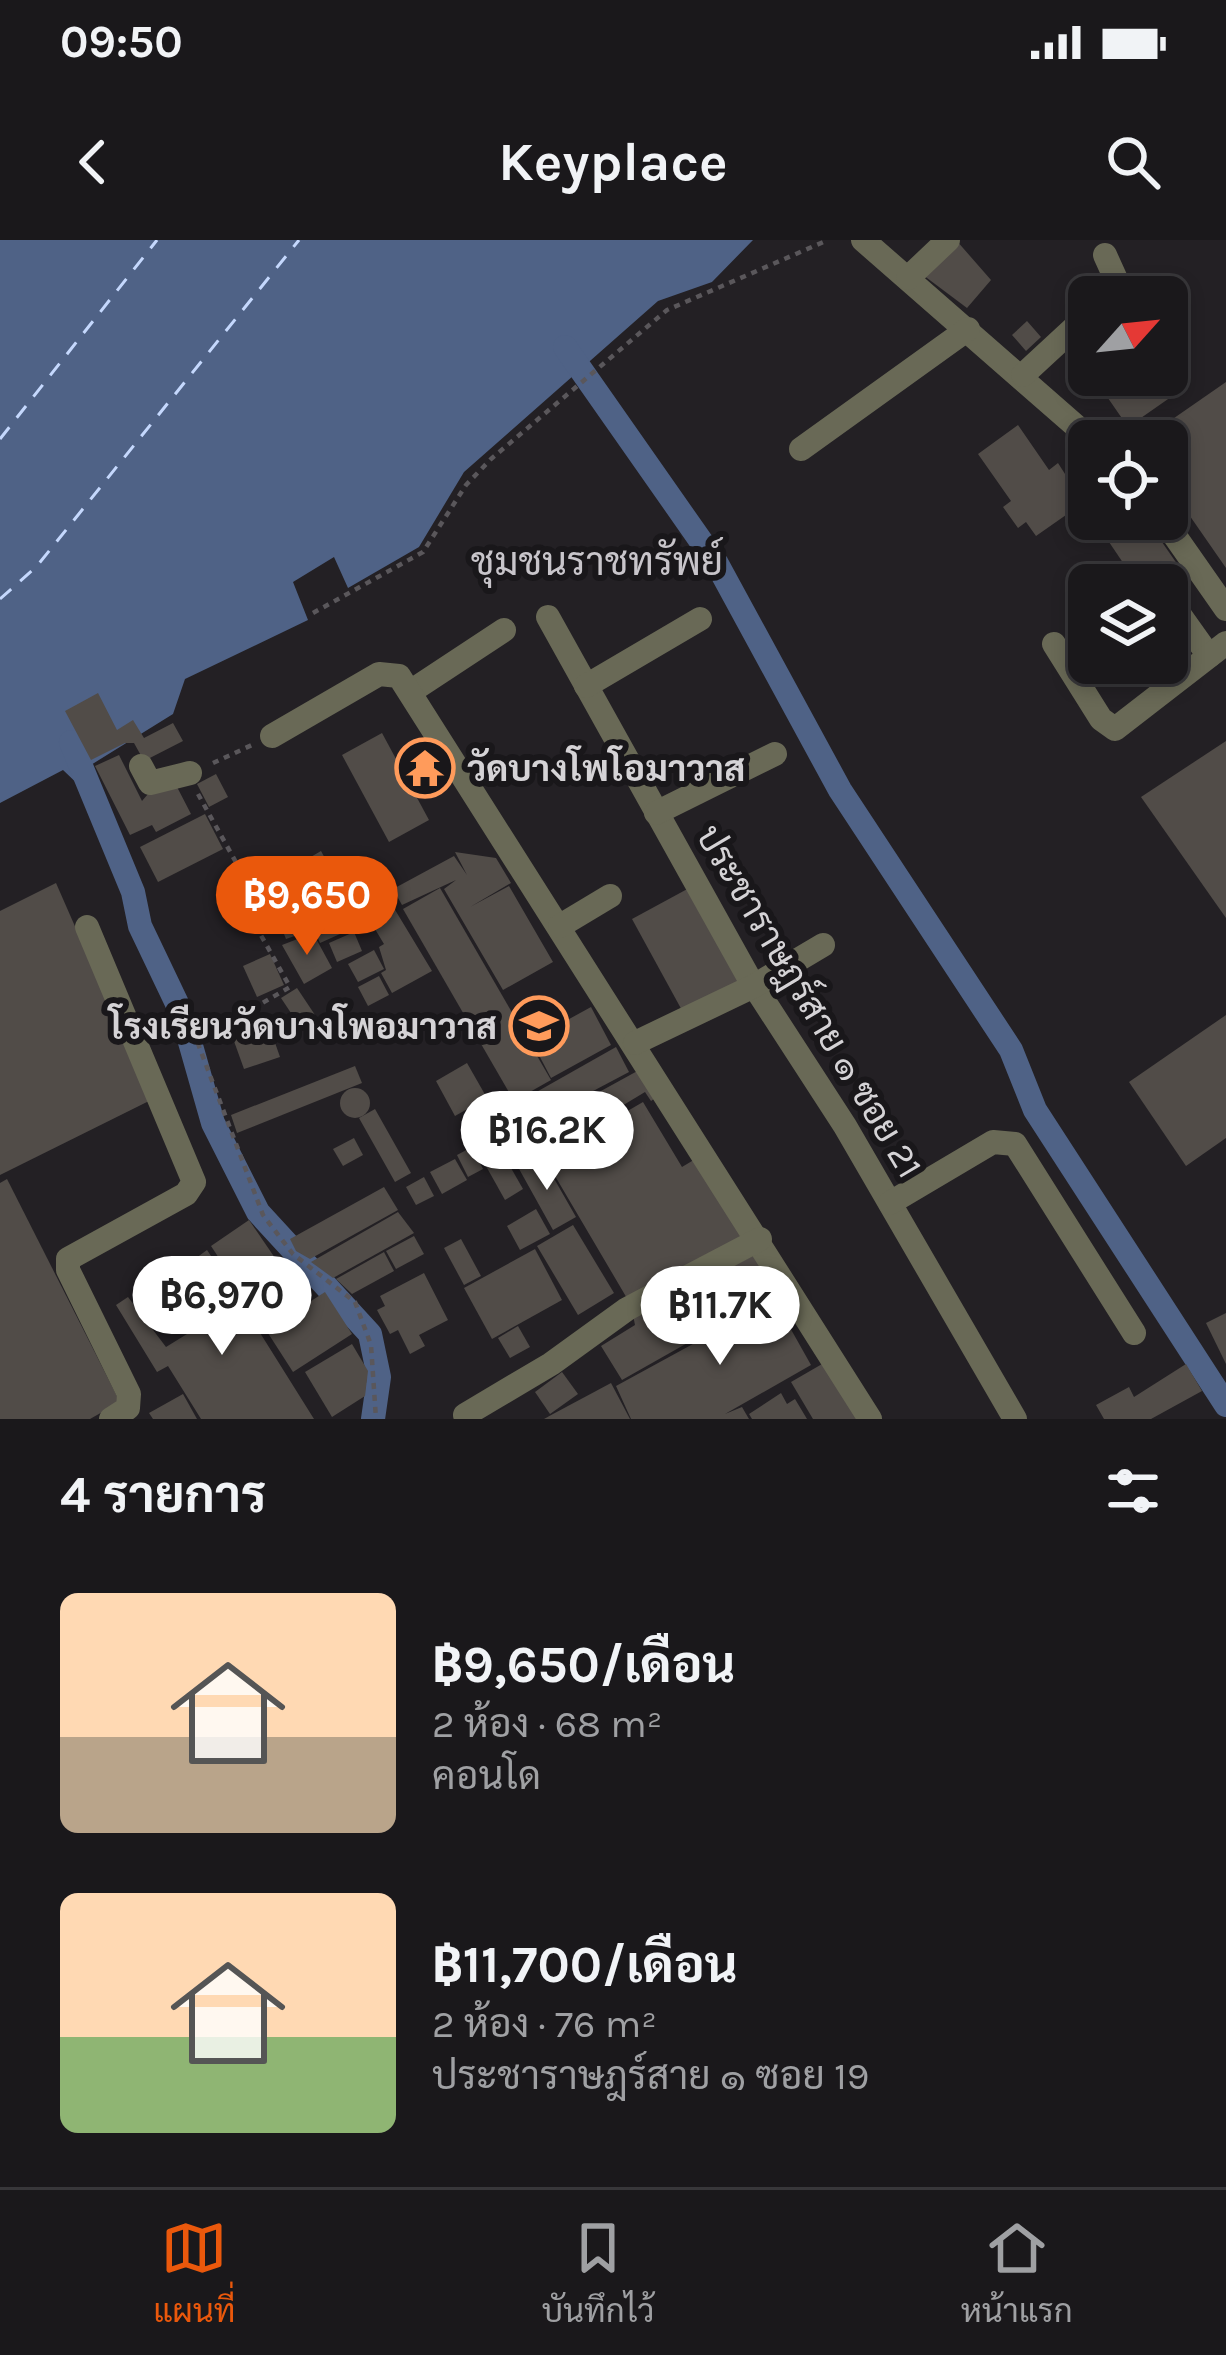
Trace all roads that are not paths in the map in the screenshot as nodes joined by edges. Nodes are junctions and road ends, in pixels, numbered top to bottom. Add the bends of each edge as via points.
1 (862, 240) edge
2 (948, 240) edge
3 (1105, 255) dead end
4 (1114, 276) edge
5 (908, 278) junction
6 (968, 329) junction
7 (1068, 333) edge
8 (1023, 375) junction
9 (1071, 420) edge
10 (801, 449) dead end
11 (1177, 540) edge
12 (1226, 609) edge
13 (548, 617) dead end
14 (700, 619) dead end
15 (1188, 620) edge
16 (504, 630) dead end
17 (1054, 644) dead end
18 (1218, 649) edge
19 (586, 686) junction
20 (410, 692) junction
21 (272, 736) road end
22 (775, 754) dead end
23 (141, 766) dead end
24 (190, 773) road end
25 (656, 813) junction
26 (610, 896) dead end
27 (560, 926) junction
28 (87, 927) dead end
29 (823, 945) dead end
30 (754, 986) junction
31 (635, 1043) junction
32 (890, 1203) junction
33 (760, 1239) junction
34 (1134, 1333) dead end
35 (465, 1414) dead end
36 (111, 1419) edge
37 (870, 1419) edge
38 (1015, 1419) edge

1 - 5 street
2 - 5 street
3 - 4 street
5 - 6 street
6 - 8 street
6 - 10 street
7 - 8 street
8 - 9 street
11 - 12 street
13 - 19 street, ประชาราษฎร์สาย ๑ ซอย 21
14 - 19 street
15 - 18 street
16 - 20 street
17 - 18 street via 1115,729
19 - 25 street, ประชาราษฎร์สาย ๑ ซอย 21
20 - 21 street via 398,676 380,674
20 - 27 street
22 - 25 street
23 - 24 street via 150,783
25 - 30 street, ประชาราษฎร์สาย ๑ ซอย 21
26 - 27 street
27 - 31 street
28 - 36 street via 194,1182 186,1194 68,1259 129,1394 128,1408
29 - 30 street
30 - 31 street
30 - 32 street, ประชาราษฎร์สาย ๑ ซอย 21
31 - 33 street
32 - 34 street via 993,1142 1015,1144
32 - 38 street, ประชาราษฎร์สาย ๑ ซอย 21
33 - 35 street via 627,1310
33 - 37 street

